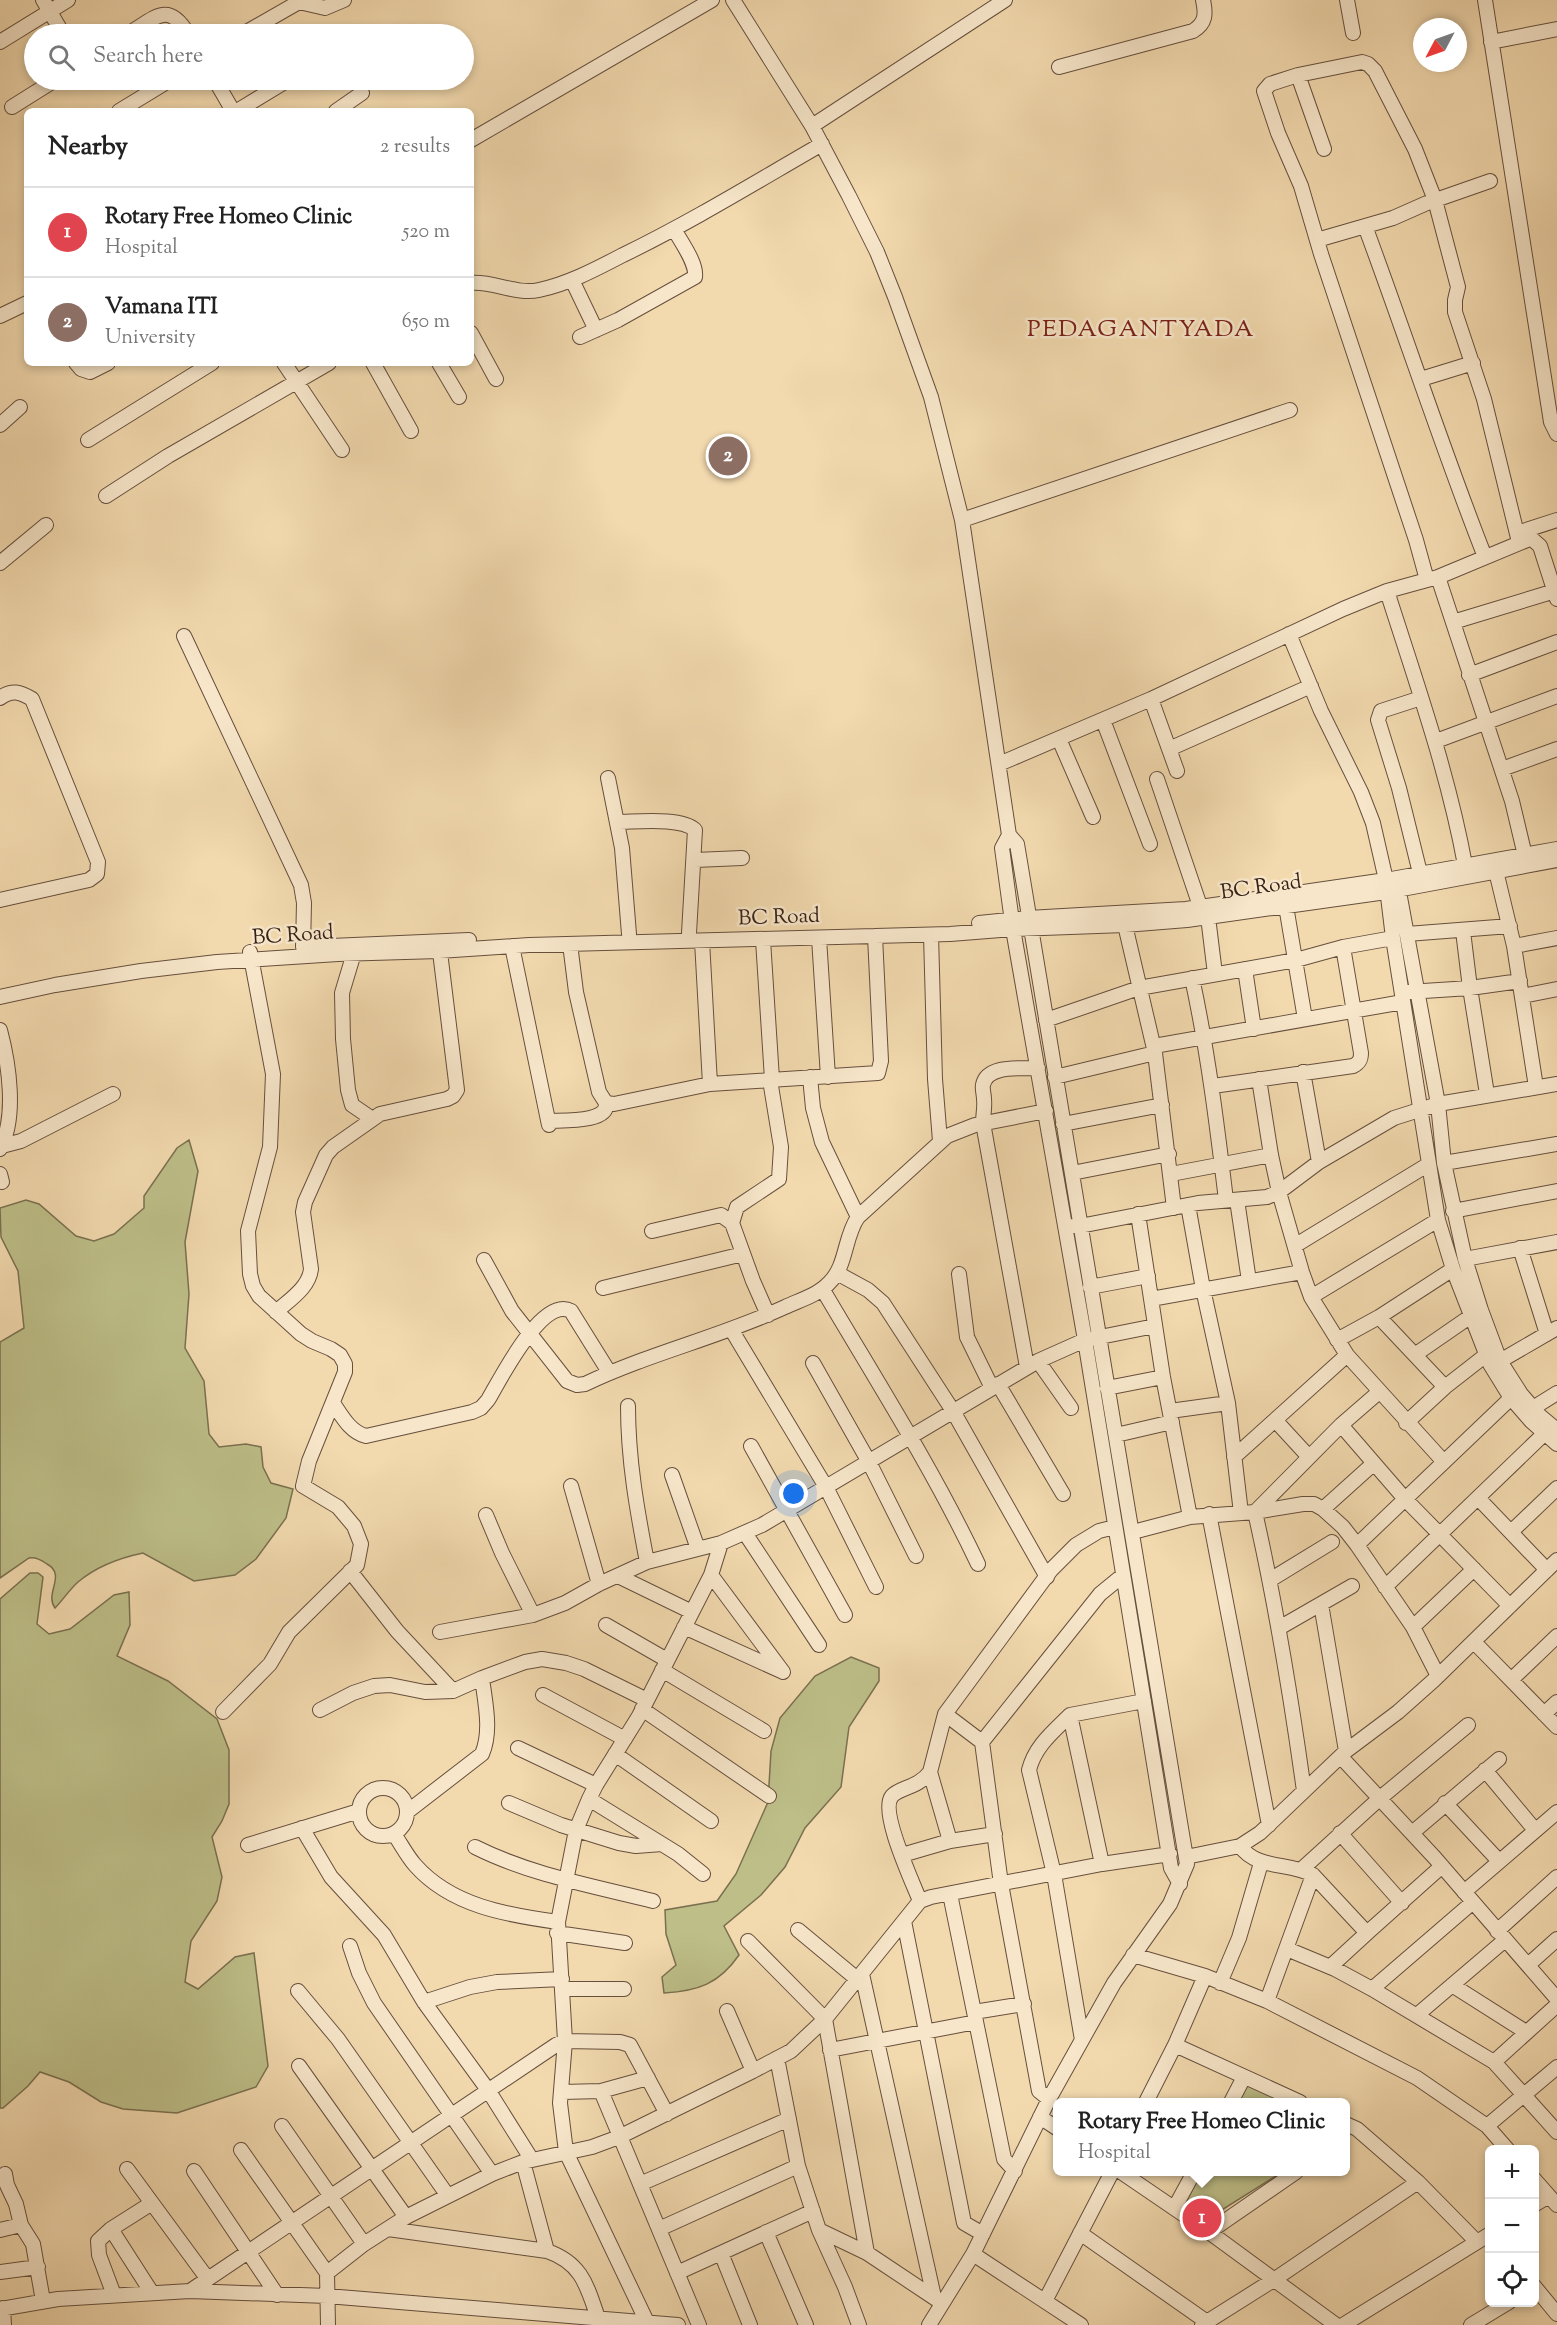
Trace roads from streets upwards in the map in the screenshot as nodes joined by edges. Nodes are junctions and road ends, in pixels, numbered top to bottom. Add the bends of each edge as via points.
1 (68, 0) edge
2 (344, 0) edge
3 (712, 0) edge
4 (733, 0) edge
5 (1005, 0) edge
6 (1203, 0) edge
7 (1347, 0) edge
8 (1485, 0) edge
9 (47, 5) edge
10 (57, 24) edge
11 (144, 24) edge
12 (182, 24) edge
13 (260, 24) edge
14 (1557, 29) edge
15 (1353, 33) dead end
16 (0, 42) edge
17 (1491, 42) junction
18 (1059, 68) dead end
19 (1298, 75) junction
20 (39, 90) edge
21 (154, 90) edge
22 (221, 90) edge
23 (271, 90) edge
24 (362, 93) dead end
25 (12, 107) dead end
26 (124, 108) edge
27 (233, 108) edge
28 (240, 108) edge
29 (340, 108) edge
30 (812, 126) junction
31 (474, 138) edge
32 (822, 144) junction
33 (1324, 149) dead end
34 (1490, 181) dead end
35 (1435, 200) junction
36 (1365, 226) junction
37 (674, 229) junction
38 (1317, 240) junction
39 (572, 280) junction
40 (474, 283) edge
41 (24, 304) edge
42 (0, 316) edge
43 (596, 330) junction
44 (580, 337) dead end
45 (474, 339) edge
46 (1473, 363) junction
47 (78, 366) edge
48 (102, 366) edge
49 (207, 366) edge
50 (286, 366) edge
51 (324, 366) edge
52 (375, 366) edge
53 (442, 366) edge
54 (496, 379) dead end
55 (1421, 380) junction
56 (296, 382) junction
57 (459, 397) dead end
58 (20, 407) dead end
59 (1290, 410) dead end
60 (0, 425) edge
61 (411, 431) dead end
62 (1557, 434) edge
63 (88, 440) dead end
64 (342, 450) dead end
65 (106, 496) dead end
66 (962, 520) junction
67 (1557, 520) edge
68 (46, 525) dead end
69 (1518, 538) junction
70 (1485, 557) junction
71 (0, 563) edge
72 (1433, 578) junction
73 (1387, 591) junction
74 (1556, 595) edge
75 (1453, 622) junction
76 (1289, 634) junction
77 (184, 636) dead end
78 (1557, 642) edge
79 (1469, 675) junction
80 (1311, 686) junction
81 (1557, 696) edge
82 (0, 698) edge
83 (1421, 698) junction
84 (1151, 699) junction
85 (1103, 720) junction
86 (1485, 723) junction
87 (1059, 739) junction
88 (1436, 741) junction
89 (1169, 748) junction
90 (1557, 749) edge
91 (999, 764) junction
92 (1502, 769) junction
93 (1178, 771) dead end
94 (608, 778) dead end
95 (1157, 779) dead end
96 (1093, 817) dead end
97 (617, 822) junction
98 (1009, 835) junction
99 (1150, 844) dead end
100 (1557, 849) edge
101 (742, 858) dead end
102 (694, 860) junction
103 (1557, 860) edge
104 (1526, 861) junction
105 (1465, 865) junction
106 (1496, 871) junction
107 (1420, 873) junction
108 (1392, 884) junction
109 (0, 900) edge
110 (1286, 906) junction
111 (1204, 911) junction
112 (1029, 923) junction
113 (1012, 924) junction
114 (1125, 926) junction
115 (1510, 926) junction
116 (1463, 931) junction
117 (689, 933) junction
118 (629, 934) junction
119 (931, 934) junction
120 (1407, 934) junction
121 (875, 936) junction
122 (819, 938) junction
123 (1393, 938) junction
124 (1557, 938) edge
125 (763, 940) junction
126 (575, 941) junction
127 (702, 941) junction
128 (439, 946) junction
129 (512, 946) junction
130 (1514, 946) junction
131 (303, 947) junction
132 (1343, 947) junction
133 (354, 953) junction
134 (250, 956) junction
135 (1296, 960) junction
136 (1245, 969) junction
137 (1215, 974) junction
138 (1192, 978) junction
139 (1520, 981) junction
140 (0, 988) edge
141 (1139, 988) junction
142 (1470, 988) junction
143 (1557, 989) edge
144 (1417, 993) junction
145 (1522, 996) junction
146 (1402, 997) junction
147 (0, 998) edge
148 (1354, 1010) junction
149 (1305, 1019) junction
150 (1046, 1020) junction
151 (1254, 1029) junction
152 (0, 1030) edge
153 (1205, 1037) junction
154 (1154, 1049) junction
155 (1038, 1068) junction
156 (1303, 1072) junction
157 (810, 1077) junction
158 (828, 1077) junction
159 (1054, 1077) junction
160 (772, 1079) junction
161 (1259, 1079) junction
162 (710, 1084) junction
163 (1557, 1084) edge
164 (1213, 1086) junction
165 (1536, 1087) junction
166 (113, 1094) dead end
167 (1487, 1094) junction
168 (606, 1103) junction
169 (1438, 1104) junction
170 (1162, 1105) junction
171 (1420, 1108) junction
172 (1046, 1111) junction
173 (371, 1118) junction
174 (983, 1123) junction
175 (1063, 1124) junction
176 (940, 1141) junction
177 (1557, 1144) edge
178 (1, 1148) edge
179 (1169, 1154) junction
180 (1271, 1155) junction
181 (1319, 1162) junction
182 (1222, 1163) junction
183 (1444, 1163) junction
184 (1429, 1164) junction
185 (1072, 1173) junction
186 (1172, 1174) junction
187 (1557, 1191) edge
188 (1279, 1192) junction
189 (1232, 1200) junction
190 (1181, 1206) junction
191 (1454, 1211) junction
192 (1138, 1214) junction
193 (858, 1217) junction
194 (1438, 1220) junction
195 (732, 1223) junction
196 (1065, 1225) junction
197 (1080, 1226) junction
198 (652, 1231) dead end
199 (1557, 1242) edge
200 (1296, 1245) junction
201 (1520, 1248) junction
202 (743, 1254) junction
203 (1465, 1259) junction
204 (483, 1260) dead end
205 (1453, 1269) junction
206 (1302, 1272) junction
207 (837, 1273) junction
208 (959, 1274) dead end
209 (1148, 1276) junction
210 (1249, 1281) junction
211 (1090, 1287) junction
212 (603, 1288) dead end
213 (1203, 1289) junction
214 (822, 1290) junction
215 (1311, 1297) junction
216 (1151, 1299) junction
217 (276, 1311) junction
218 (768, 1314) junction
219 (1471, 1316) junction
220 (1379, 1317) junction
221 (1155, 1326) junction
222 (731, 1329) junction
223 (1552, 1331) edge
224 (529, 1334) junction
225 (1092, 1339) junction
226 (1337, 1340) junction
227 (1416, 1354) junction
228 (1347, 1355) junction
229 (1486, 1355) junction
230 (1500, 1361) junction
231 (813, 1363) dead end
232 (1032, 1364) junction
233 (609, 1372) junction
234 (1163, 1377) junction
235 (995, 1386) junction
236 (1445, 1387) junction
237 (1107, 1388) junction
238 (1379, 1392) junction
239 (1557, 1393) edge
240 (1511, 1398) junction
241 (333, 1403) junction
242 (1228, 1403) junction
243 (628, 1406) dead end
244 (1071, 1408) dead end
245 (1533, 1408) junction
246 (953, 1411) junction
247 (1171, 1417) junction
248 (1275, 1420) junction
249 (1406, 1423) junction
250 (1341, 1425) junction
251 (1551, 1432) edge
252 (1116, 1435) junction
253 (910, 1437) junction
254 (1557, 1443) edge
255 (751, 1446) dead end
256 (1310, 1456) junction
257 (1234, 1457) junction
258 (869, 1462) junction
259 (1443, 1462) junction
260 (1373, 1464) junction
261 (672, 1475) dead end
262 (571, 1486) dead end
263 (826, 1487) junction
264 (1557, 1488) edge
265 (1062, 1494) dead end
266 (1478, 1498) junction
267 (1405, 1499) junction
268 (1323, 1509) junction
269 (786, 1512) junction
270 (1248, 1513) junction
271 (1209, 1514) junction
272 (486, 1515) dead end
273 (1190, 1517) junction
274 (1115, 1527) junction
275 (1133, 1532) junction
276 (1511, 1532) junction
277 (745, 1533) junction
278 (1439, 1536) junction
279 (1332, 1542) dead end
280 (722, 1543) junction
281 (1356, 1545) junction
282 (698, 1549) junction
283 (916, 1556) dead end
284 (647, 1562) junction
285 (978, 1564) dead end
286 (1552, 1565) edge
287 (1474, 1569) junction
288 (350, 1571) junction
289 (711, 1575) junction
290 (618, 1576) junction
291 (1122, 1576) junction
292 (1047, 1577) junction
293 (1270, 1580) junction
294 (599, 1584) junction
295 (1352, 1586) dead end
296 (876, 1587) dead end
297 (1384, 1587) junction
298 (1321, 1604) junction
299 (1510, 1606) junction
300 (692, 1612) junction
301 (533, 1615) junction
302 (845, 1615) dead end
303 (606, 1625) dead end
304 (684, 1627) junction
305 (1413, 1627) junction
306 (1279, 1628) junction
307 (440, 1632) dead end
308 (1557, 1636) edge
309 (1474, 1642) junction
310 (819, 1645) dead end
311 (665, 1665) junction
312 (482, 1678) junction
313 (1511, 1680) junction
314 (1433, 1681) junction
315 (453, 1691) junction
316 (543, 1695) dead end
317 (1144, 1701) junction
318 (1557, 1702) edge
319 (644, 1705) junction
320 (320, 1710) dead end
321 (223, 1712) dead end
322 (945, 1714) junction
323 (1544, 1714) junction
324 (1070, 1715) junction
325 (1468, 1725) dead end
326 (1557, 1727) edge
327 (764, 1731) dead end
328 (625, 1739) junction
329 (982, 1742) junction
330 (518, 1748) dead end
331 (615, 1754) junction
332 (1344, 1754) junction
333 (1499, 1758) dead end
334 (1485, 1770) junction
335 (930, 1772) junction
336 (596, 1785) junction
337 (1304, 1791) junction
338 (769, 1796) dead end
339 (590, 1799) junction
340 (1379, 1799) junction
341 (508, 1803) dead end
342 (1445, 1803) junction
343 (359, 1811) junction
344 (407, 1812) junction
345 (1557, 1812) edge
346 (711, 1821) dead end
347 (1269, 1825) junction
348 (302, 1828) junction
349 (576, 1830) junction
350 (1535, 1830) junction
351 (1341, 1833) junction
352 (1413, 1833) junction
353 (394, 1834) junction
354 (995, 1834) junction
355 (950, 1841) junction
356 (662, 1844) junction
357 (248, 1845) dead end
358 (1240, 1846) junction
359 (475, 1847) dead end
360 (1170, 1854) junction
361 (902, 1855) junction
362 (1186, 1857) junction
363 (1498, 1860) junction
364 (1262, 1863) junction
365 (1102, 1864) junction
366 (1442, 1866) junction
367 (1307, 1872) junction
368 (703, 1874) dead end
369 (1054, 1874) junction
370 (1557, 1876) edge
371 (566, 1879) junction
372 (1001, 1884) junction
373 (1180, 1884) junction
374 (950, 1894) junction
375 (1468, 1897) junction
376 (653, 1901) dead end
377 (920, 1901) junction
378 (1402, 1903) junction
379 (904, 1921) junction
380 (558, 1928) junction
381 (798, 1930) dead end
382 (1367, 1933) junction
383 (1501, 1935) junction
384 (1557, 1939) edge
385 (748, 1941) dead end
386 (625, 1943) dead end
387 (350, 1946) dead end
388 (1287, 1949) junction
389 (1133, 1955) junction
390 (1528, 1965) junction
391 (1330, 1967) junction
392 (860, 1976) junction
393 (1205, 1976) junction
394 (1220, 1983) junction
395 (562, 1984) junction
396 (1452, 1985) junction
397 (624, 1989) dead end
398 (1372, 1989) junction
399 (298, 1991) dead end
400 (1557, 1999) edge
401 (1268, 2001) junction
402 (424, 2002) junction
403 (1023, 2004) junction
404 (1557, 2005) edge
405 (727, 2011) dead end
406 (1417, 2015) junction
407 (975, 2017) junction
408 (825, 2019) junction
409 (926, 2032) junction
410 (1526, 2032) junction
411 (1082, 2040) junction
412 (565, 2041) junction
413 (877, 2042) junction
414 (1175, 2045) junction
415 (830, 2050) junction
416 (777, 2058) junction
417 (1494, 2062) junction
418 (299, 2066) dead end
419 (1557, 2067) edge
420 (753, 2072) junction
421 (1244, 2077) junction
422 (648, 2078) junction
423 (488, 2090) junction
424 (601, 2091) junction
425 (562, 2092) junction
426 (1524, 2095) junction
427 (1148, 2098) edge
428 (1233, 2098) edge
429 (1289, 2098) edge
430 (1049, 2099) junction
431 (667, 2114) junction
432 (450, 2116) junction
433 (1041, 2116) junction
434 (789, 2119) junction
435 (1053, 2124) edge
436 (282, 2126) dead end
437 (1487, 2126) junction
438 (1350, 2130) edge
439 (1557, 2132) edge
440 (619, 2137) junction
441 (411, 2142) junction
442 (1504, 2145) edge
443 (241, 2150) dead end
444 (566, 2152) junction
445 (528, 2161) junction
446 (798, 2166) junction
447 (127, 2169) dead end
448 (371, 2169) junction
449 (194, 2171) dead end
450 (1015, 2171) junction
451 (5, 2174) dead end
452 (492, 2174) junction
453 (1110, 2176) edge
454 (1127, 2176) edge
455 (1192, 2176) edge
456 (1290, 2176) edge
457 (1418, 2182) junction
458 (640, 2184) junction
459 (1539, 2185) edge
460 (330, 2196) junction
461 (448, 2196) junction
462 (1553, 2200) edge
463 (152, 2203) junction
464 (1175, 2207) junction
465 (813, 2211) junction
466 (406, 2217) junction
467 (292, 2222) junction
468 (21, 2225) junction
469 (111, 2229) junction
470 (388, 2229) junction
471 (659, 2229) junction
472 (0, 2230) edge
473 (819, 2230) junction
474 (766, 2232) junction
475 (1209, 2232) junction
476 (1080, 2233) junction
477 (983, 2234) junction
478 (1484, 2238) edge
479 (364, 2244) junction
480 (248, 2251) junction
481 (547, 2251) junction
482 (722, 2253) junction
483 (867, 2253) junction
484 (973, 2254) junction
485 (38, 2267) junction
486 (0, 2272) edge
487 (327, 2273) junction
488 (677, 2273) junction
489 (207, 2278) junction
490 (1275, 2279) junction
491 (190, 2291) junction
492 (1539, 2292) edge
493 (152, 2293) junction
494 (114, 2295) junction
495 (277, 2295) junction
496 (327, 2296) junction
497 (938, 2300) junction
498 (44, 2301) junction
499 (1045, 2301) junction
500 (1502, 2307) edge
501 (1, 2308) edge
502 (1557, 2314) edge
503 (598, 2318) junction
504 (647, 2322) junction
505 (1204, 2323) edge
506 (1479, 2323) edge
507 (1346, 2324) edge
508 (3, 2325) edge
509 (328, 2325) edge
510 (678, 2325) edge
511 (699, 2325) edge
512 (750, 2325) edge
513 (806, 2325) edge
514 (859, 2325) edge
515 (929, 2325) edge
516 (1081, 2325) edge

1 - 9 street
2 - 13 street via 325,8 299,2
3 - 31 street
4 - 30 street
5 - 30 street
6 - 18 street via 1205,18 1202,26 1193,31
7 - 15 street
8 - 17 street
9 - 10 street
9 - 16 street
11 - 12 street via 165,14
14 - 17 street
17 - 62 street via 1551,422
19 - 33 street
19 - 35 street via 1368,64 1415,149
19 - 38 street via 1270,84 1264,91 1301,186
20 - 25 street
21 - 26 street
22 - 27 street
23 - 28 street
24 - 29 street
30 - 32 street
32 - 37 street
32 - 66 street via 892,288 931,397
34 - 35 street
35 - 36 street
35 - 46 street via 1458,287 1455,312
36 - 38 street
36 - 55 street
37 - 39 street
37 - 43 street via 695,277
38 - 72 street
39 - 40 street via 537,291
39 - 43 street
41 - 42 street
43 - 44 street
45 - 54 street
46 - 55 street
46 - 69 street
47 - 48 street via 90,372
49 - 63 street
50 - 56 street
51 - 56 street
52 - 61 street
53 - 57 street
55 - 70 street
56 - 64 street
56 - 65 street
58 - 60 street
59 - 66 street
66 - 91 street
67 - 69 street
68 - 71 street
69 - 70 street
69 - 74 street via 1532,539 1540,546
70 - 72 street
72 - 73 street
72 - 75 street
73 - 76 street
73 - 83 street
74 - 75 street
75 - 79 street
76 - 80 street
76 - 84 street
77 - 131 street via 301,885
78 - 79 street
79 - 86 street
80 - 89 street
80 - 108 street via 1361,792
81 - 86 street
82 - 109 street via 8,692 19,692 32,699 98,862 97,874 89,880
83 - 88 street
83 - 107 street via 1381,711 1378,720 1400,788
84 - 85 street
84 - 89 street
85 - 87 street
85 - 99 street
86 - 88 street
86 - 92 street
87 - 91 street
87 - 96 street
88 - 105 street
89 - 93 street
90 - 92 street
91 - 98 street
92 - 104 street
94 - 97 street
95 - 111 street
97 - 102 street via 680,822 691,826 696,830
97 - 118 street
98 - 112 street via 1017,844
98 - 113 street via 1002,848
100 - 104 street
101 - 102 street
102 - 117 street
103 - 104 street, BC Road
104 - 105 street
104 - 106 street, BC Road
105 - 107 street
106 - 108 street, BC Road
106 - 115 street
107 - 108 street
108 - 110 street, BC Road via 1383,890
108 - 111 street
108 - 120 street
108 - 123 street
110 - 111 street, BC Road
110 - 135 street
111 - 112 street
111 - 114 street, BC Road
111 - 137 street
112 - 113 street, BC Road
112 - 114 street, BC Road
112 - 150 street
113 - 117 street, BC Road
113 - 119 street, BC Road
113 - 155 street
114 - 141 street
115 - 116 street
115 - 130 street
116 - 120 street
116 - 142 street
117 - 118 street, BC Road
118 - 126 street, BC Road
119 - 121 street, BC Road
119 - 176 street
120 - 144 street
121 - 122 street, BC Road
121 - 158 street via 881,1069 874,1075
122 - 125 street, BC Road
122 - 158 street
123 - 132 street
123 - 146 street
124 - 130 street
125 - 127 street, BC Road
125 - 160 street
126 - 127 street, BC Road
126 - 128 street, BC Road
126 - 129 street, BC Road
126 - 168 street via 576,992 599,1092
127 - 162 street
128 - 129 street, BC Road
128 - 131 street, BC Road
128 - 133 street, BC Road
128 - 173 street via 457,1090 447,1099
129 - 168 street via 549,1123 596,1117 604,1113
130 - 139 street
131 - 134 street, BC Road
132 - 135 street
132 - 148 street
133 - 134 street, BC Road
133 - 173 street via 342,993 348,1090 352,1105
134 - 140 street, BC Road via 217,954 51,976
134 - 147 street, BC Road via 55,985
134 - 217 street via 274,1088 270,1147 248,1231 250,1274 258,1296
135 - 136 street
135 - 149 street
136 - 137 street
136 - 151 street
137 - 138 street
138 - 141 street
138 - 153 street
139 - 142 street
139 - 145 street
141 - 150 street
141 - 154 street
142 - 144 street
142 - 167 street
143 - 145 street
144 - 146 street
144 - 169 street
145 - 165 street
146 - 148 street
146 - 171 street
148 - 149 street
148 - 156 street via 1361,1053 1358,1063
149 - 151 street
150 - 159 street
151 - 153 street
152 - 178 street via 9,1082 7,1126
153 - 154 street
153 - 164 street
154 - 159 street
154 - 170 street
155 - 172 street
155 - 174 street via 1001,1070 985,1078
156 - 161 street
156 - 181 street
157 - 158 street
157 - 160 street
157 - 193 street via 822,1142
159 - 175 street
160 - 162 street
160 - 195 street via 780,1147 778,1179 737,1207
161 - 164 street
161 - 180 street
162 - 168 street
163 - 165 street
164 - 182 street
165 - 167 street
166 - 178 street
167 - 169 street
169 - 171 street
169 - 183 street
170 - 175 street
170 - 179 street
171 - 181 street
171 - 184 street
172 - 174 street
172 - 196 street
173 - 217 street via 326,1155 303,1212 310,1277
174 - 176 street
174 - 232 street
175 - 185 street
176 - 193 street
177 - 183 street
179 - 185 street
179 - 186 street
180 - 182 street
180 - 188 street
181 - 188 street
182 - 186 street
182 - 189 street
183 - 191 street
184 - 194 street
184 - 200 street
185 - 197 street
186 - 190 street
187 - 191 street
188 - 189 street
188 - 200 street
189 - 190 street
189 - 210 street
190 - 192 street
190 - 213 street
191 - 203 street
192 - 197 street
192 - 209 street
193 - 207 street
194 - 205 street
194 - 215 street
195 - 198 street via 721,1215
195 - 202 street
196 - 197 street
196 - 225 street
197 - 211 street
199 - 201 street
200 - 206 street
201 - 203 street
201 - 223 street
202 - 212 street
202 - 218 street
203 - 230 street
204 - 224 street
205 - 219 street
205 - 220 street
206 - 210 street
206 - 215 street
207 - 214 street
207 - 246 street via 883,1303
208 - 235 street via 968,1337
209 - 211 street
209 - 216 street
210 - 213 street
211 - 225 street
213 - 216 street
213 - 242 street
214 - 218 street
214 - 253 street
215 - 226 street
216 - 221 street
217 - 241 street via 301,1334 340,1355 345,1372
218 - 222 street
219 - 227 street
219 - 229 street
220 - 226 street
220 - 227 street
221 - 225 street
221 - 234 street
222 - 233 street
222 - 263 street
223 - 230 street
224 - 233 street via 572,1384 585,1384
224 - 233 street via 544,1316 566,1308
224 - 241 street via 488,1400 472,1412 366,1436 350,1426
225 - 232 street
225 - 237 street
225 - 274 street
226 - 228 street
227 - 236 street
228 - 238 street
228 - 248 street
229 - 236 street
229 - 240 street
230 - 245 street
231 - 258 street
232 - 235 street
232 - 244 street
234 - 237 street
234 - 247 street
235 - 246 street
235 - 265 street
236 - 249 street
237 - 252 street
238 - 249 street
238 - 250 street
239 - 245 street
240 - 251 street via 1531,1421
240 - 259 street
241 - 288 street via 303,1486 338,1507 354,1526 361,1544 357,1565
242 - 247 street
242 - 257 street
243 - 284 street via 634,1496
245 - 251 street
246 - 253 street
246 - 292 street
247 - 252 street
247 - 273 street
248 - 256 street
248 - 257 street
249 - 259 street
250 - 256 street
250 - 260 street
251 - 254 street
251 - 266 street
252 - 275 street
253 - 258 street
253 - 285 street
255 - 269 street
256 - 270 street
257 - 270 street
258 - 263 street
258 - 283 street
259 - 267 street
260 - 267 street
260 - 268 street
261 - 282 street
262 - 294 street
263 - 269 street
263 - 296 street
264 - 276 street
266 - 276 street
266 - 278 street
267 - 278 street
267 - 281 street
268 - 270 street via 1303,1504
268 - 281 street
269 - 277 street
269 - 302 street
270 - 271 street
270 - 293 street
271 - 273 street
271 - 347 street
272 - 301 street
273 - 275 street
274 - 291 street
274 - 292 street via 1099,1531 1076,1545
275 - 362 street
276 - 286 street
277 - 280 street
277 - 310 street
278 - 287 street
278 - 297 street
279 - 293 street
280 - 282 street
280 - 289 street
281 - 297 street
282 - 284 street
284 - 290 street
286 - 299 street
287 - 299 street
287 - 305 street
288 - 315 street via 397,1631
288 - 321 street via 289,1632 270,1664
289 - 300 street
289 - 304 street via 783,1672
290 - 294 street
290 - 300 street
291 - 317 street
291 - 329 street via 1100,1594
292 - 322 street
293 - 306 street
294 - 301 street
295 - 298 street
297 - 305 street
298 - 306 street
298 - 332 street
299 - 309 street
300 - 304 street
301 - 307 street
303 - 311 street
304 - 311 street
305 - 314 street
306 - 337 street
308 - 313 street
309 - 313 street
309 - 314 street
311 - 319 street
311 - 327 street
312 - 315 street
312 - 319 street via 525,1662 542,1659 566,1663 584,1669
312 - 344 street via 487,1733 482,1754
313 - 323 street
314 - 332 street
315 - 320 street via 374,1686
316 - 328 street
317 - 324 street
317 - 360 street
318 - 323 street
319 - 328 street
319 - 338 street
322 - 329 street
322 - 335 street
323 - 326 street
324 - 365 street
324 - 369 street via 1040,1745 1029,1770
325 - 340 street
328 - 331 street
329 - 354 street
330 - 336 street
331 - 336 street
331 - 346 street
332 - 337 street
332 - 340 street
333 - 334 street
334 - 342 street
334 - 350 street
335 - 355 street
335 - 361 street via 924,1780 896,1793 888,1804
336 - 339 street
337 - 347 street
339 - 349 street
339 - 356 street
340 - 351 street
340 - 352 street
341 - 349 street
342 - 352 street
342 - 363 street
343 - 344 street via 360,1803 371,1791 388,1788 402,1797
343 - 348 street
343 - 353 street via 359,1819 368,1832 382,1837
344 - 353 street via 404,1826
345 - 350 street
347 - 358 street
348 - 357 street
348 - 402 street via 331,1877 384,1935
349 - 356 street via 636,1846
349 - 371 street
350 - 363 street
351 - 367 street
351 - 378 street
352 - 366 street
353 - 380 street via 414,1864 441,1888 484,1907
354 - 355 street
354 - 372 street
355 - 361 street
356 - 368 street
358 - 362 street
358 - 364 street
359 - 371 street via 502,1861
360 - 365 street
360 - 373 street via 1171,1868
361 - 377 street
362 - 373 street
363 - 375 street
364 - 367 street
364 - 394 street via 1239,1938
365 - 369 street
366 - 375 street
366 - 378 street
367 - 382 street
367 - 388 street
369 - 372 street
369 - 411 street
370 - 383 street
371 - 376 street
371 - 380 street
372 - 374 street
372 - 403 street
373 - 389 street
374 - 377 street
374 - 407 street
375 - 383 street
375 - 398 street
377 - 379 street
378 - 382 street
379 - 392 street
379 - 409 street
380 - 386 street
380 - 395 street
381 - 392 street
382 - 391 street
383 - 390 street
383 - 396 street
384 - 390 street
385 - 408 street
387 - 432 street via 374,2002
388 - 391 street
388 - 401 street
389 - 393 street
389 - 411 street
390 - 400 street
391 - 398 street
392 - 408 street
392 - 413 street
393 - 394 street
393 - 414 street
394 - 401 street
395 - 397 street
395 - 402 street via 497,1982
395 - 412 street
396 - 406 street
396 - 410 street
398 - 406 street
399 - 441 street via 338,2039
401 - 437 street via 1417,2078
402 - 423 street
403 - 407 street
403 - 430 street via 1040,2091
404 - 410 street
405 - 420 street
406 - 417 street
407 - 409 street
407 - 450 street via 1004,2159
408 - 415 street
408 - 416 street via 802,2042
409 - 413 street
409 - 477 street via 964,2223
410 - 417 street
411 - 430 street
412 - 422 street via 630,2045
412 - 423 street
412 - 425 street
413 - 415 street
413 - 497 street
414 - 421 street
414 - 427 street
415 - 483 street
416 - 420 street
416 - 434 street
417 - 426 street
418 - 448 street
419 - 426 street
420 - 431 street
421 - 428 street
421 - 429 street
422 - 424 street
422 - 431 street
423 - 432 street
423 - 445 street
424 - 425 street
424 - 440 street
425 - 444 street
426 - 437 street
426 - 439 street
430 - 433 street
431 - 440 street
432 - 441 street
432 - 452 street
433 - 435 street
433 - 450 street
434 - 446 street
434 - 458 street
436 - 460 street
437 - 442 street
438 - 457 street
440 - 444 street
440 - 458 street
441 - 448 street
441 - 461 street
443 - 467 street
444 - 445 street
444 - 504 street
445 - 452 street
445 - 481 street
446 - 465 street
446 - 471 street
447 - 463 street
448 - 460 street
448 - 466 street
449 - 480 street
450 - 477 street
451 - 468 street
452 - 461 street
453 - 476 street
454 - 464 street
455 - 464 street
456 - 475 street
457 - 478 street
457 - 490 street
458 - 471 street
459 - 462 street
460 - 467 street
460 - 479 street
461 - 466 street
463 - 469 street
463 - 489 street
464 - 475 street
465 - 473 street
465 - 474 street
466 - 470 street
467 - 480 street
467 - 487 street
468 - 472 street
468 - 485 street via 33,2244
469 - 493 street
469 - 494 street via 97,2247
470 - 479 street
470 - 481 street
471 - 488 street
473 - 483 street
473 - 514 street
474 - 482 street
474 - 513 street
475 - 490 street
476 - 499 street
476 - 505 street
477 - 484 street
478 - 507 street
479 - 487 street
480 - 489 street
480 - 495 street
481 - 503 street via 574,2265 588,2288
482 - 488 street
482 - 512 street
483 - 497 street
484 - 497 street
484 - 499 street
485 - 486 street
485 - 498 street
487 - 496 street
488 - 511 street
489 - 491 street
490 - 505 street
490 - 507 street
491 - 493 street
491 - 495 street
492 - 502 street
493 - 494 street
494 - 498 street
495 - 496 street
496 - 503 street
496 - 509 street
497 - 515 street
498 - 501 street
499 - 516 street
500 - 506 street
501 - 508 street
503 - 504 street
504 - 510 street

